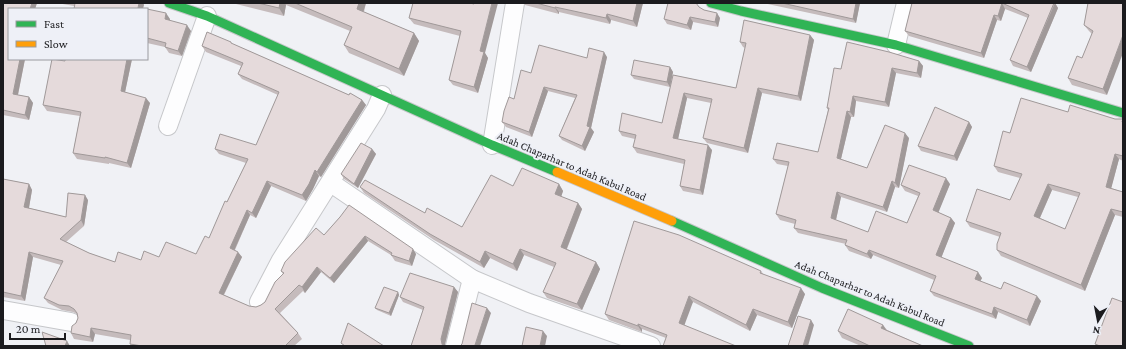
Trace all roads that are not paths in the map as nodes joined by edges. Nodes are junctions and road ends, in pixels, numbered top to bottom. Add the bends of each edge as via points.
1 (169, 3) edge
2 (515, 3) edge
3 (711, 3) edge
4 (906, 3) edge
5 (207, 16) junction
6 (896, 45) junction
7 (382, 95) junction
8 (1123, 113) edge
9 (168, 126) dead end
10 (492, 145) junction
11 (331, 183) junction
12 (472, 279) junction
13 (259, 302) dead end
14 (3, 310) edge
15 (71, 322) dead end
16 (455, 346) edge
17 (651, 346) edge
18 (969, 346) edge

1 - 5 main road, Adah Chaparhar to Adah Kabul Road
2 - 10 street
3 - 6 main road
4 - 6 street
5 - 7 main road, Adah Chaparhar to Adah Kabul Road
5 - 9 street
6 - 8 main road
7 - 10 main road, Adah Chaparhar to Adah Kabul Road
7 - 11 street
10 - 18 main road, Adah Chaparhar to Adah Kabul Road via 822,288
11 - 12 street
11 - 13 street via 281,260
12 - 16 street
12 - 17 street via 529,303
14 - 15 street

